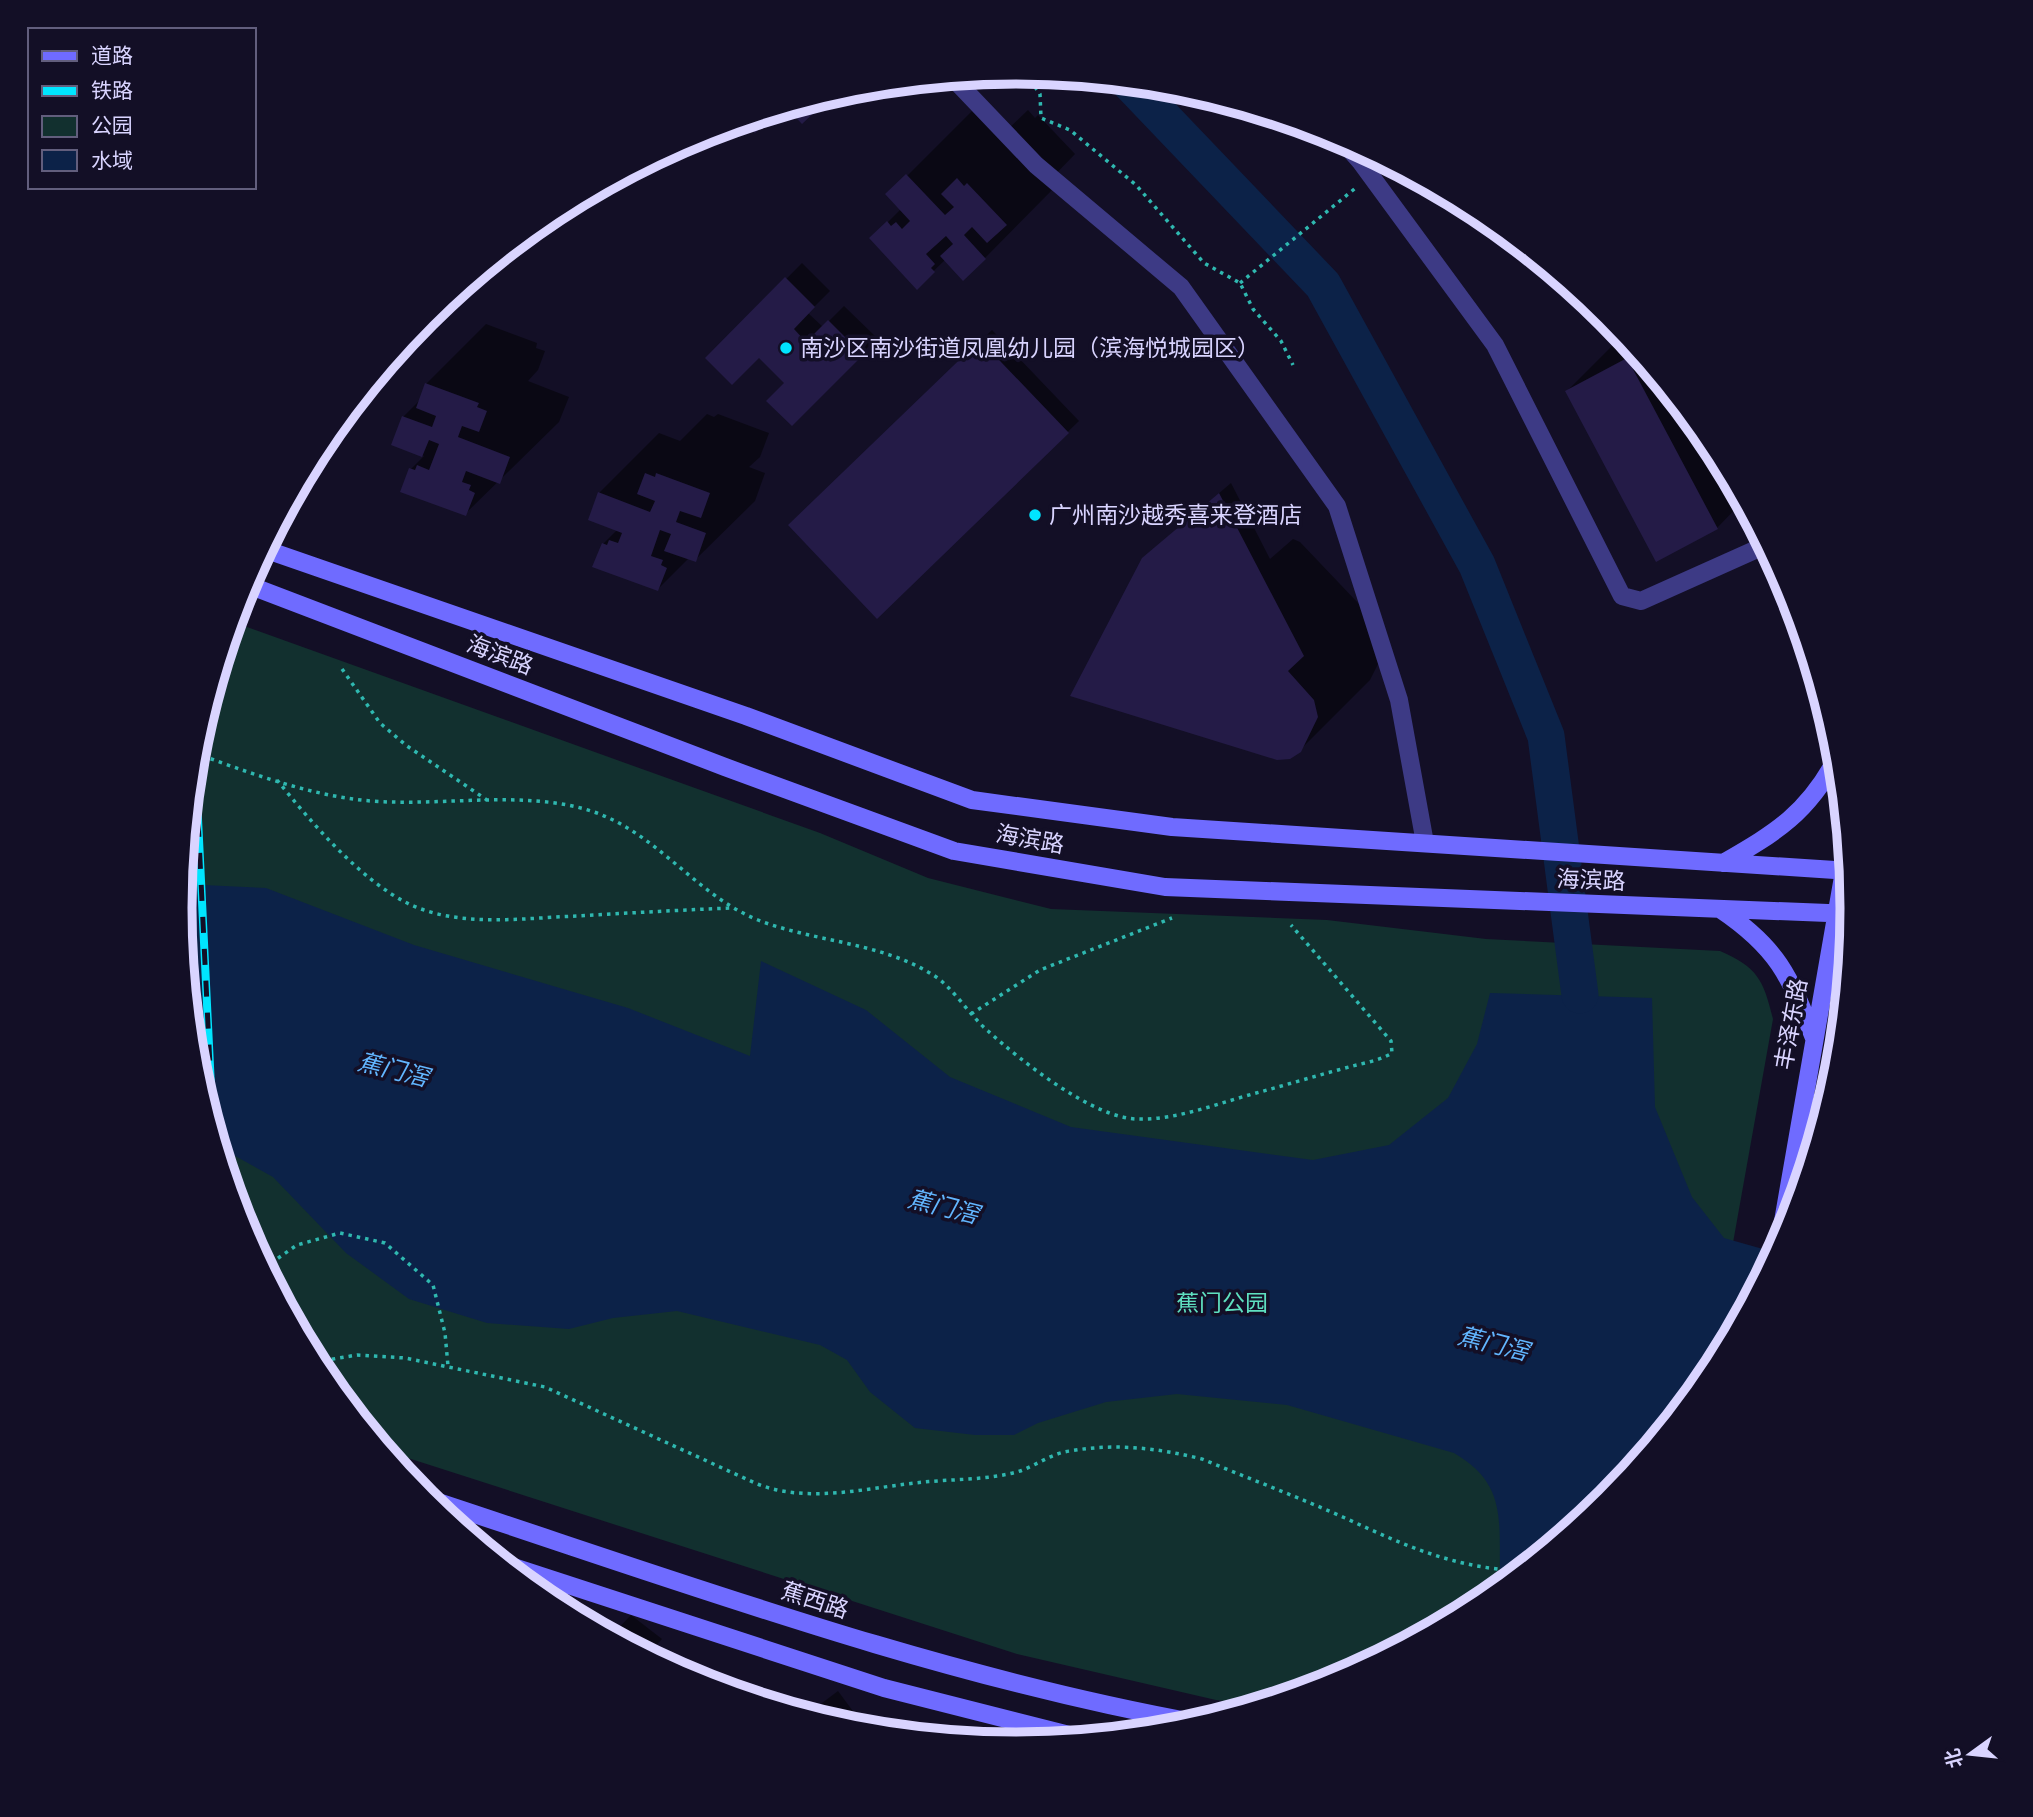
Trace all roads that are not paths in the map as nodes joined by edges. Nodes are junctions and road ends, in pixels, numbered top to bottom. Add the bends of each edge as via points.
1 (961, 86) edge
2 (1356, 158) edge
3 (1758, 549) edge
4 (273, 553) edge
5 (257, 588) edge
6 (1829, 773) edge
7 (1425, 843) junction
8 (1723, 863) junction
9 (1840, 871) edge
10 (1720, 909) junction
11 (1841, 913) edge
12 (1840, 929) edge
13 (1814, 1038) junction
14 (1786, 1202) edge
15 (447, 1505) edge
16 (527, 1571) edge
17 (1172, 1718) edge
18 (1055, 1732) edge

1 - 7 street via 1036,165 1181,287 1337,506 1399,700
2 - 3 street via 1495,345 1622,596 1641,601
4 - 7 street, 海滨路 via 746,716 972,800 1172,827
5 - 10 street, 海滨路 via 954,851 1164,887
6 - 8 street via 1800,813
7 - 8 street, 海滨路
8 - 9 street, 海滨路
10 - 11 street, 海滨路
10 - 13 street via 1773,952 1793,985
12 - 13 street, 丰泽东路
13 - 14 street, 丰泽东路
15 - 17 street, 蕉西路 via 895,1652
16 - 18 street via 884,1688

